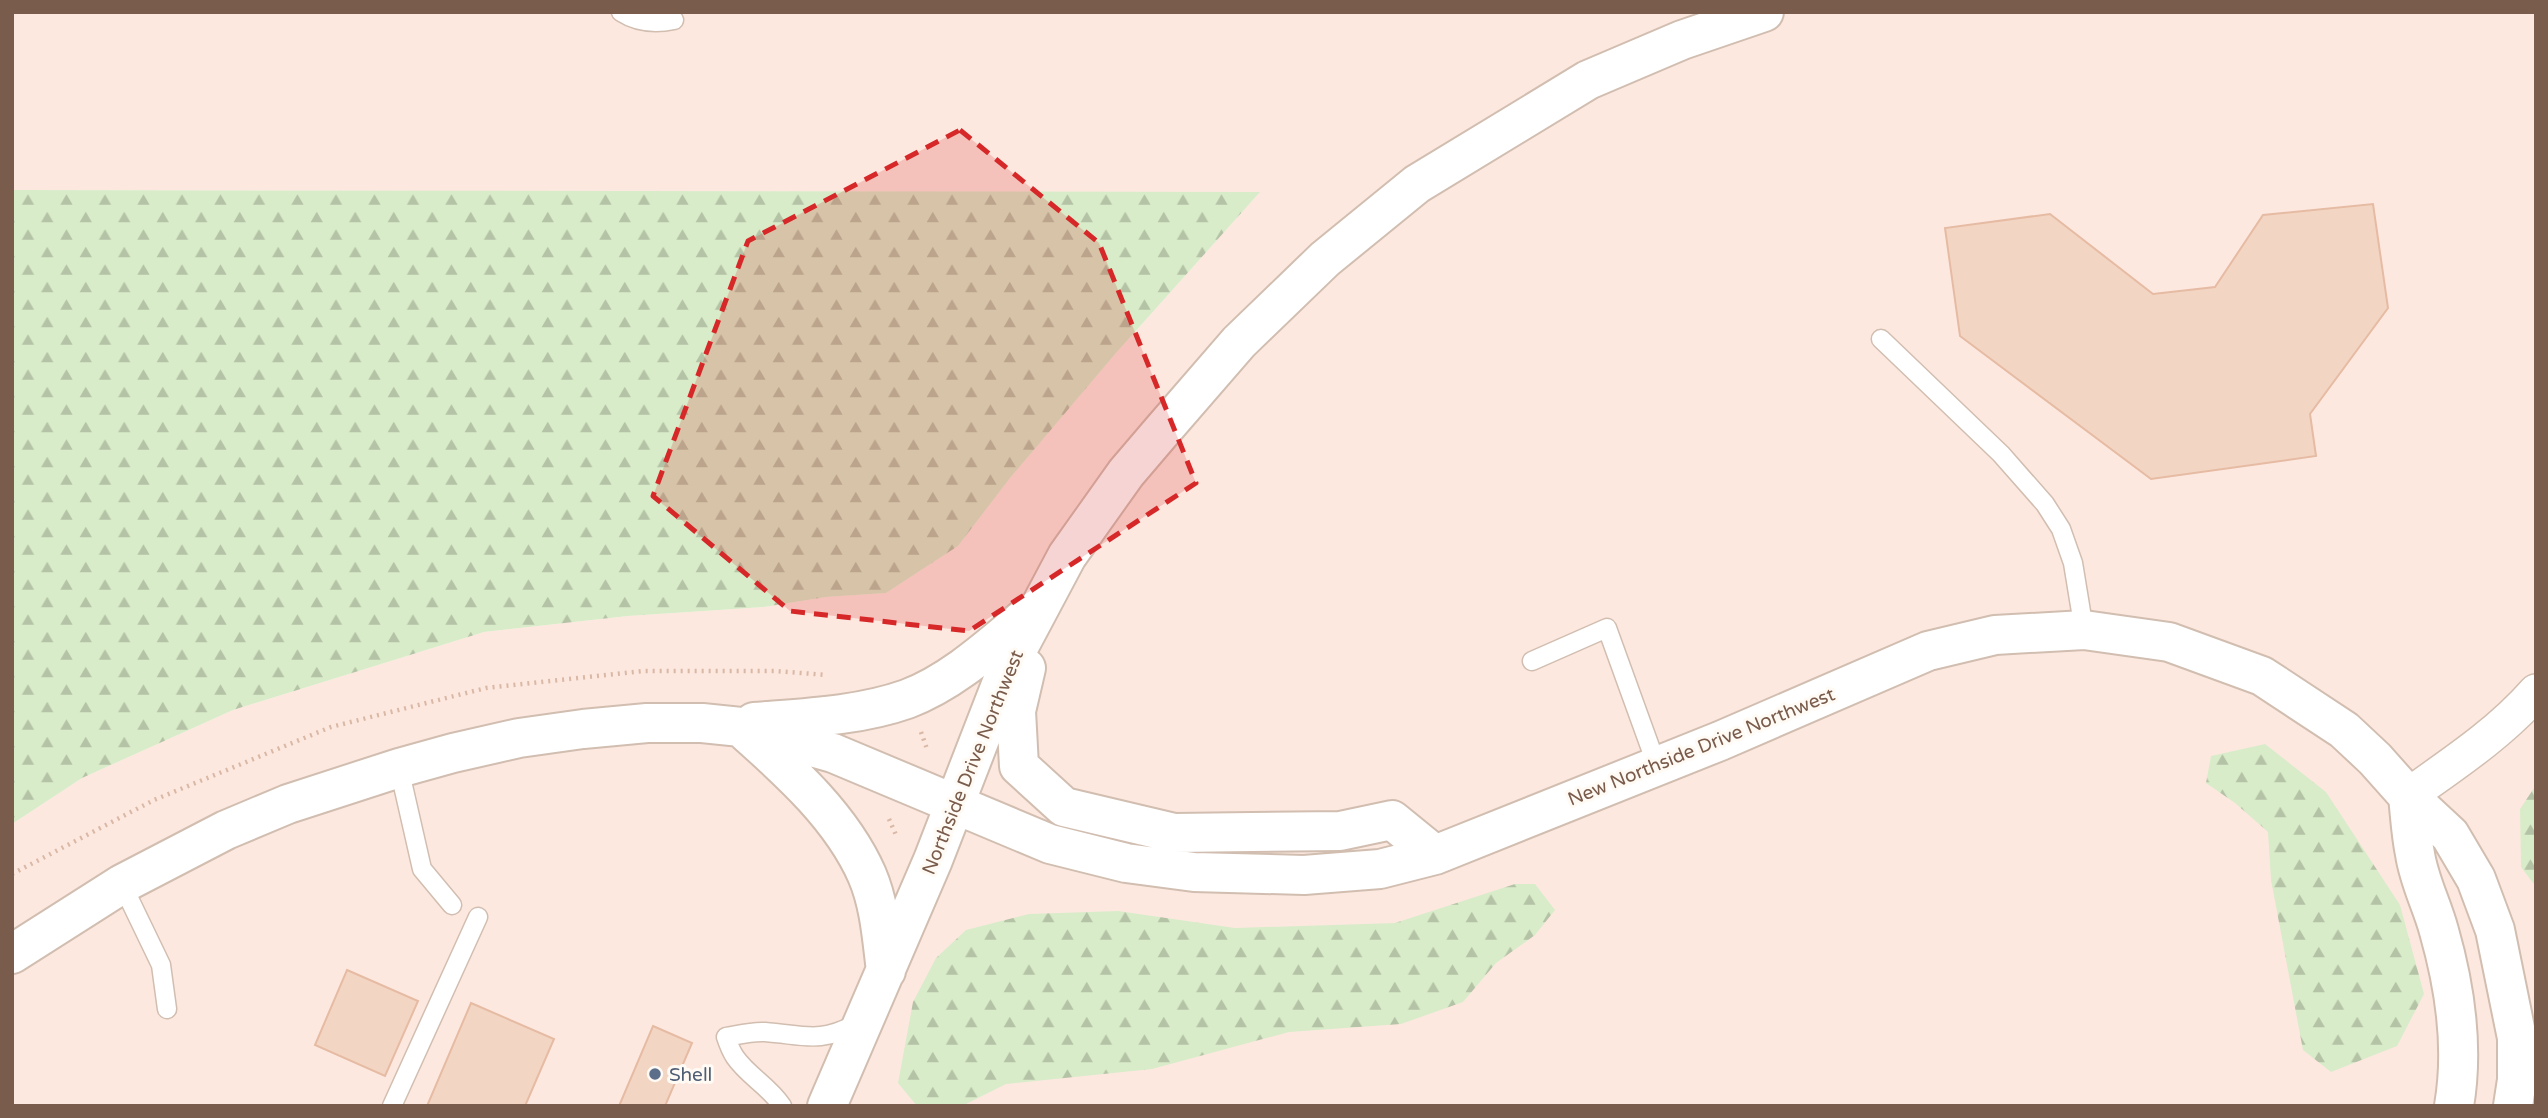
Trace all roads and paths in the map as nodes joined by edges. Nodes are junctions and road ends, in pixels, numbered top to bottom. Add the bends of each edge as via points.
1 (621, 12) edge
2 (1764, 12) edge
3 (674, 20) dead end
4 (1881, 339) dead end
5 (1041, 604) junction
6 (2084, 629) junction
7 (1532, 661) dead end
8 (2536, 692) edge
9 (734, 726) junction
10 (1657, 766) junction
11 (399, 768) junction
12 (2407, 796) junction
13 (955, 806) junction
14 (889, 818) dead end
15 (896, 835) dead end
16 (1435, 855) junction
17 (122, 884) junction
18 (452, 905) dead end
19 (478, 917) dead end
20 (12, 954) edge
21 (886, 971) junction
22 (167, 1009) dead end
23 (864, 1020) junction
24 (392, 1106) edge
25 (782, 1106) edge
26 (827, 1106) edge
27 (2454, 1106) edge
28 (2513, 1106) edge

1 - 3 lane via 643,22
2 - 5 street, Northside Drive Northwest via 1588,80 1417,184 1325,259 1239,342 1126,473 1067,556
4 - 6 lane via 2001,454 2045,504 2061,529 2073,563
5 - 9 street via 979,656 908,699
5 - 13 street, Northside Drive Northwest via 1007,669
5 - 16 street via 1016,711 1020,766 1064,807 1174,833 1340,831 1392,820
6 - 10 street, New Northside Drive Northwest via 1995,635 1928,650
6 - 12 street, New Northside Drive Northwest via 2169,642 2262,676 2344,730
7 - 10 lane via 1607,628
8 - 12 street via 2473,750
9 - 11 street via 647,723 583,729 506,741
9 - 13 street, New Northside Drive Northwest via 833,753
9 - 21 street via 801,784 853,850 868,877
10 - 16 street, New Northside Drive Northwest
11 - 17 street via 288,804
11 - 18 lane via 422,869
12 - 27 street via 2415,856 2445,953 2456,1008 2458,1082
12 - 28 street, New Northside Drive Northwest via 2450,835 2476,879 2495,930 2517,1038
13 - 16 street, New Northside Drive Northwest via 1050,844 1126,863 1194,872 1317,874 1380,869
13 - 21 street, Northside Drive Northwest
14 - 15 path
17 - 20 street
17 - 22 lane via 161,965
19 - 24 lane
21 - 23 street, Northside Drive Northwest
23 - 25 lane via 820,1038 764,1032 726,1037 733,1055
23 - 26 street, Northside Drive Northwest

